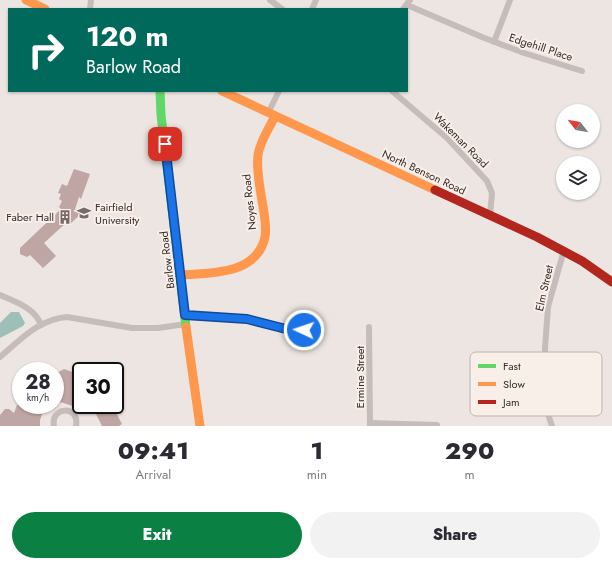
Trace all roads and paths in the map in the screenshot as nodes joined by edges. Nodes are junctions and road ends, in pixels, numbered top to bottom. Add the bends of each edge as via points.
1 (26, 0) edge
2 (270, 0) edge
3 (510, 0) edge
4 (407, 5) edge
5 (44, 8) edge
6 (281, 8) edge
7 (494, 42) junction
8 (582, 71) dead end
9 (160, 92) edge
10 (224, 92) edge
11 (279, 92) edge
12 (393, 92) edge
13 (272, 114) junction
14 (490, 216) junction
15 (564, 250) junction
16 (180, 275) junction
17 (612, 282) edge
18 (0, 295) edge
19 (186, 319) junction
20 (41, 325) junction
21 (369, 327) dead end
22 (304, 330) dead end
23 (545, 352) edge
24 (0, 357) edge
25 (549, 416) edge
26 (370, 425) edge
27 (437, 425) edge
28 (54, 426) edge
29 (76, 426) edge
30 (200, 426) edge
31 (552, 426) edge

1 - 5 street
2 - 6 street
3 - 7 street
4 - 7 street, Edgehill Place
7 - 8 street, Edgehill Place
9 - 16 street, Barlow Road
10 - 13 street, North Benson Road
11 - 13 street
12 - 14 street, Wakeman Road via 447,138 487,181 492,193
13 - 14 street, North Benson Road
13 - 16 street, Noyes Road via 258,154 265,221 265,238 259,252 250,262 236,270
14 - 15 street, North Benson Road
15 - 17 street, North Benson Road
15 - 23 street, Elm Street via 548,306
16 - 19 street, Barlow Road
18 - 20 street via 26,307 35,314
19 - 20 street via 158,328 132,328 67,317 60,317
19 - 22 street via 247,319 286,329
19 - 30 street, Barlow Road
20 - 24 street via 26,334
21 - 26 street, Ermine Street
25 - 31 street, Elm Street
26 - 27 street
28 - 29 street via 56,415 68,411 77,419

